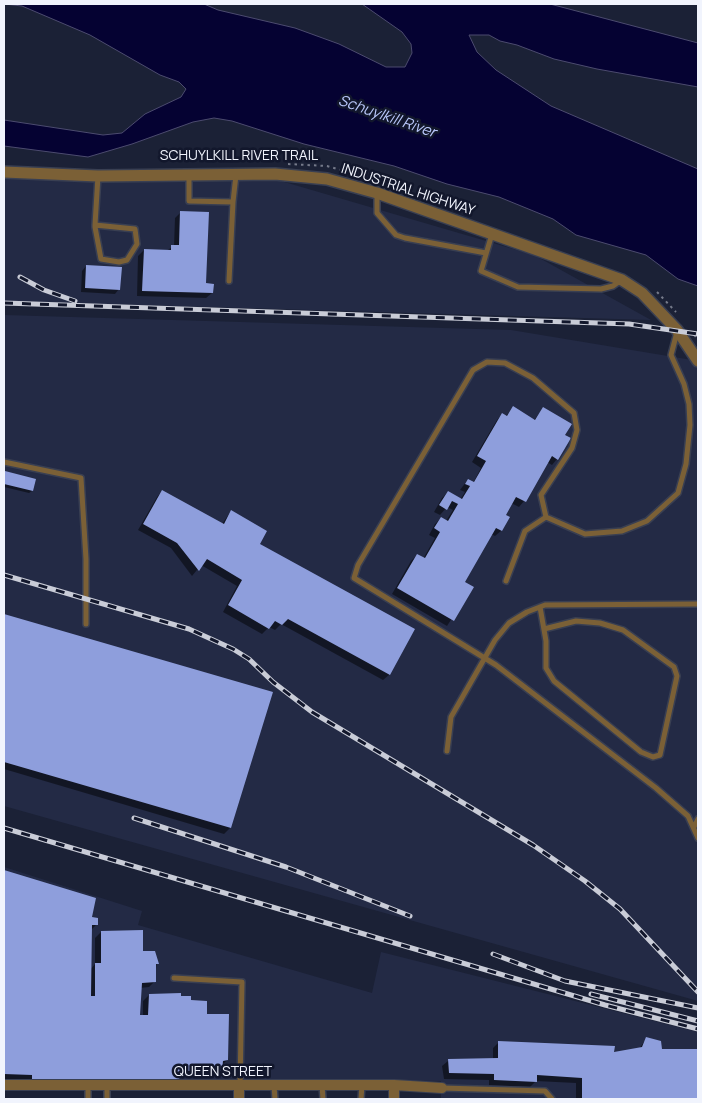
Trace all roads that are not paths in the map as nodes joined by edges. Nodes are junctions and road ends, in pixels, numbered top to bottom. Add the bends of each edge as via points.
1 (4, 172) edge
2 (236, 174) junction
3 (188, 175) junction
4 (98, 176) junction
5 (377, 193) junction
6 (233, 202) junction
7 (95, 225) junction
8 (492, 233) junction
9 (486, 253) junction
10 (622, 280) junction
11 (229, 281) dead end
12 (678, 331) junction
13 (698, 361) edge
14 (4, 462) edge
15 (546, 517) junction
16 (506, 581) dead end
17 (698, 604) edge
18 (540, 607) junction
19 (86, 624) dead end
20 (544, 629) junction
21 (486, 658) junction
22 (447, 751) dead end
23 (698, 819) edge
24 (694, 827) junction
25 (698, 838) edge
26 (174, 978) dead end
27 (4, 1085) edge
28 (322, 1085) junction
29 (362, 1085) junction
30 (394, 1085) junction
31 (88, 1086) junction
32 (106, 1086) junction
33 (240, 1086) junction
34 (274, 1086) junction
35 (442, 1088) joint
36 (88, 1099) edge
37 (107, 1099) edge
38 (239, 1099) edge
39 (275, 1099) edge
40 (323, 1099) edge
41 (361, 1099) edge
42 (394, 1099) edge
43 (552, 1099) edge

1 - 4 street, INDUSTRIAL HIGHWAY
2 - 3 street, INDUSTRIAL HIGHWAY
2 - 5 street, INDUSTRIAL HIGHWAY via 327,178
2 - 6 lane
3 - 4 street, INDUSTRIAL HIGHWAY
3 - 6 lane via 189,201
4 - 7 lane
5 - 8 street, INDUSTRIAL HIGHWAY
5 - 9 lane via 377,213 396,235
6 - 11 lane
7 - 7 lane via 101,259 127,260 137,244 135,229
8 - 9 lane
8 - 10 street, INDUSTRIAL HIGHWAY
9 - 10 lane via 481,271 518,287 601,289
10 - 12 street, INDUSTRIAL HIGHWAY via 642,293
12 - 13 street, INDUSTRIAL HIGHWAY
12 - 15 lane via 671,355 684,384 690,411 686,464 678,493 647,521 622,531 585,534
14 - 19 lane via 81,478
15 - 16 lane via 526,531
15 - 21 lane via 541,495 572,448 576,430 574,413 533,378 505,364 487,362 473,370 354,578
17 - 18 lane
18 - 20 lane
18 - 21 lane via 509,623 494,640
20 - 20 lane via 546,668 554,681 640,752 653,757 660,754 677,676 674,667 623,630 600,622 576,620
21 - 22 lane via 451,717
21 - 24 lane via 656,788 688,816
23 - 24 lane
24 - 25 lane
26 - 33 lane via 242,982
27 - 31 street, QUEEN STREET
28 - 29 street, QUEEN STREET
28 - 34 street, QUEEN STREET
28 - 40 lane
29 - 30 street, QUEEN STREET
29 - 41 lane
30 - 35 street, QUEEN STREET
30 - 42 street
31 - 32 street, QUEEN STREET
31 - 36 lane
32 - 33 street, QUEEN STREET
32 - 37 lane
33 - 34 street, QUEEN STREET
33 - 38 street
34 - 39 lane
35 - 43 lane via 545,1091

